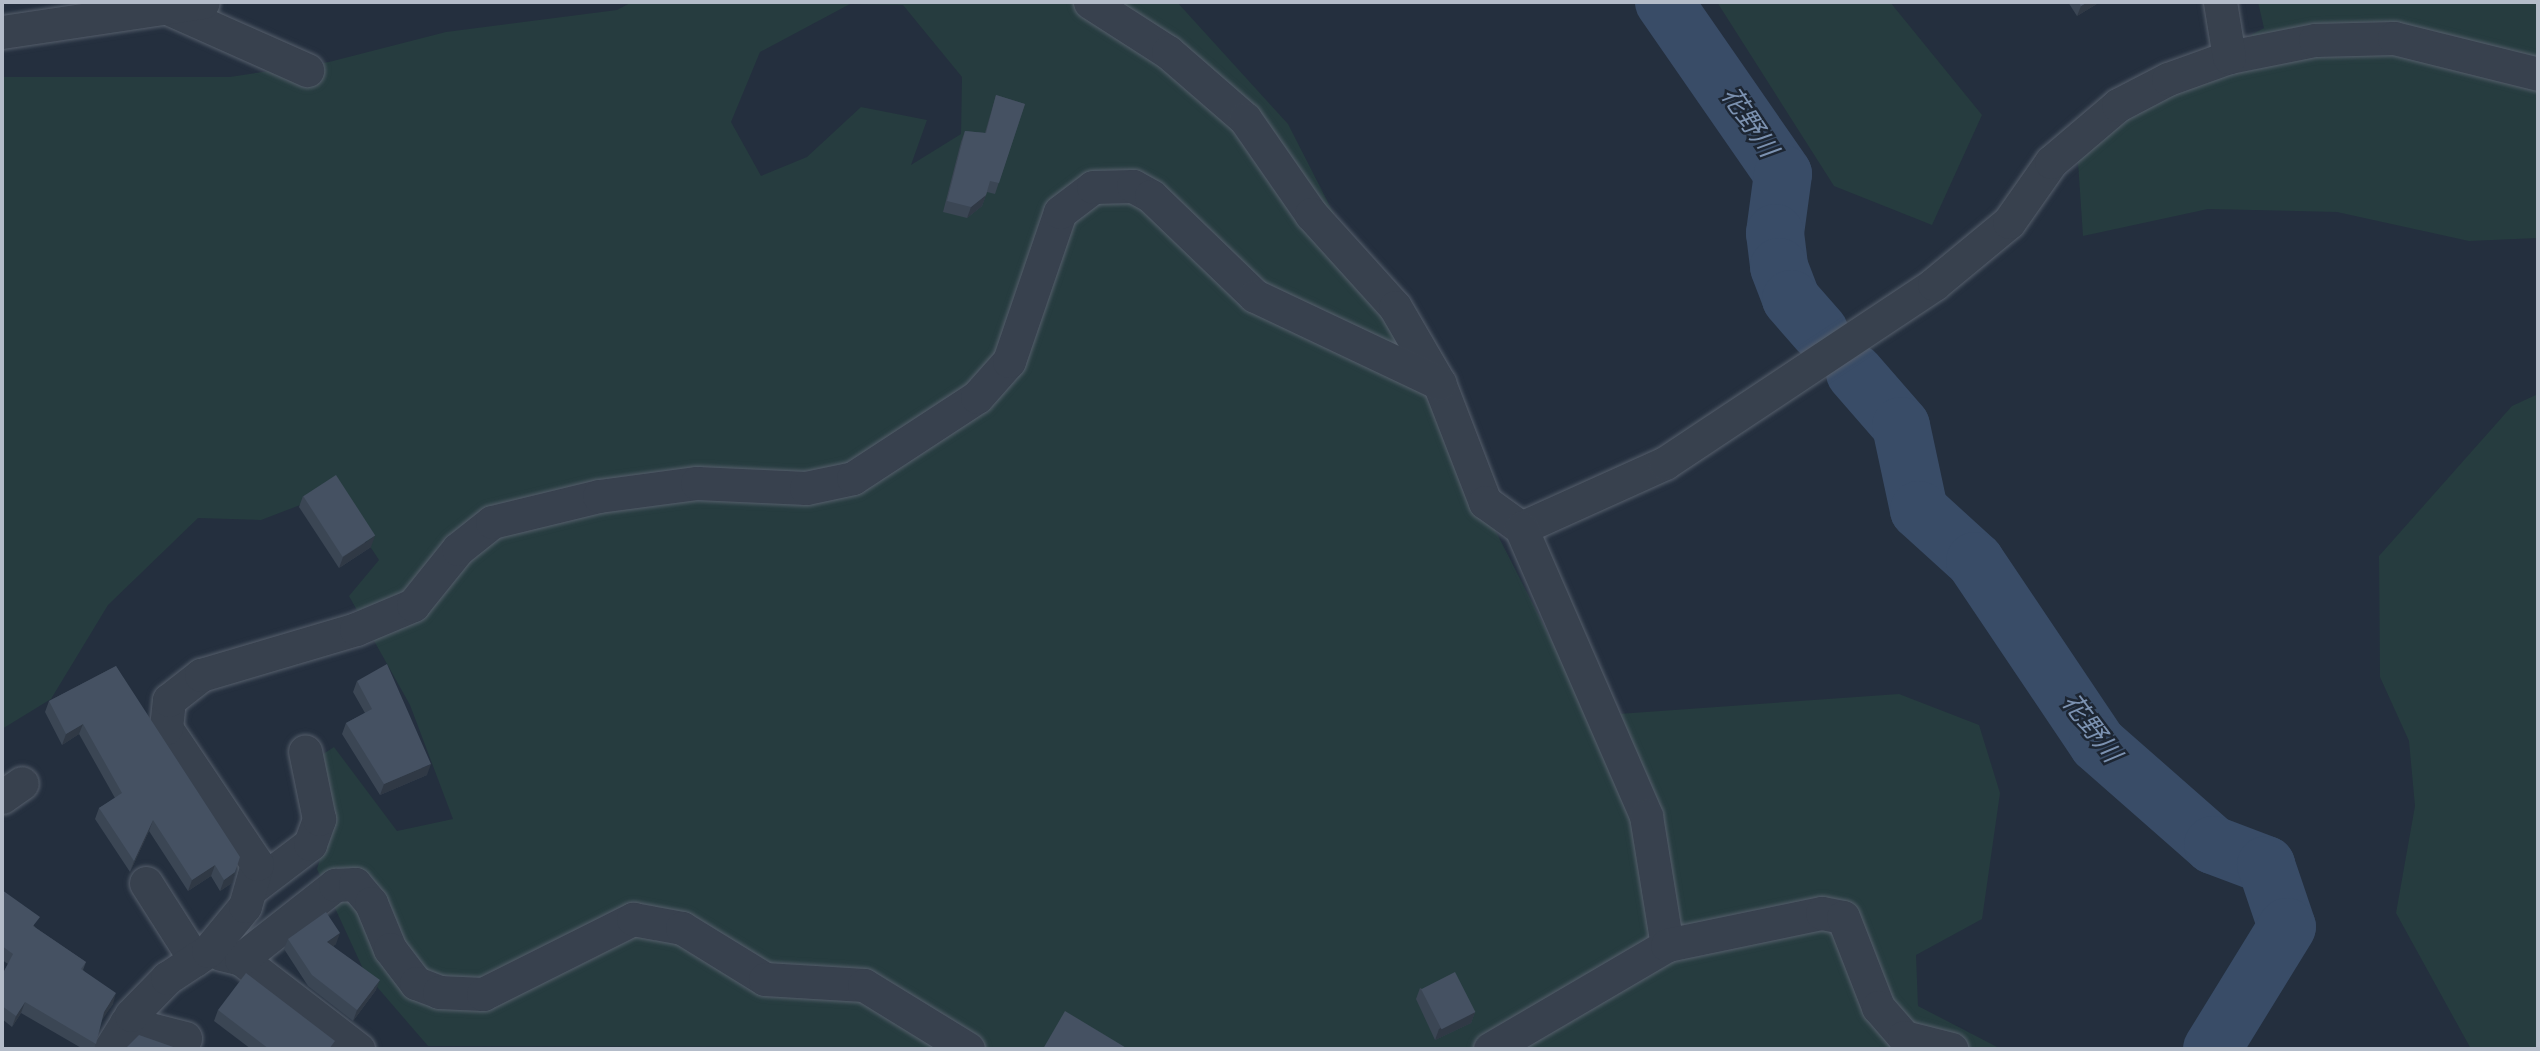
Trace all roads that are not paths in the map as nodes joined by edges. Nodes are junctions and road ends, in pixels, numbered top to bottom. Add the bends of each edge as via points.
1 (1090, 2) edge
2 (2220, 2) edge
3 (188, 6) edge
4 (2, 32) edge
5 (2230, 57) junction
6 (307, 70) dead end
7 (2538, 74) edge
8 (1439, 383) junction
9 (1521, 528) junction
10 (305, 751) dead end
11 (146, 883) dead end
12 (252, 888) junction
13 (1667, 945) junction
14 (202, 955) junction
15 (241, 959) junction
16 (118, 1036) edge
17 (185, 1038) dead end
18 (358, 1049) edge
19 (968, 1049) edge
20 (1490, 1049) edge
21 (1951, 1049) edge

1 - 8 street via 1168,52 1245,120 1311,214 1395,307
2 - 5 street
3 - 4 street
3 - 6 street
5 - 7 street via 2315,40 2394,38
5 - 9 street via 2118,105 2051,162 2009,222 1973,253 1783,386 1665,463
8 - 9 street via 1485,502
8 - 12 street via 1255,296 1151,196 1133,186 1093,187 1060,212 1009,361 977,397 853,478 806,488 697,483 600,496 492,522 458,549 413,605 356,629 201,675 169,700 166,728 250,846 257,864
9 - 13 street via 1646,817
10 - 12 street via 319,819 310,844
11 - 14 street
12 - 14 street
13 - 20 street
13 - 21 street via 1822,913 1843,917 1878,1007 1904,1037
14 - 15 street
14 - 16 street via 167,978
15 - 18 street
15 - 19 street via 335,884 355,884 396,958 416,983 439,992 483,994 633,919 682,928 765,979 864,985
16 - 17 street

